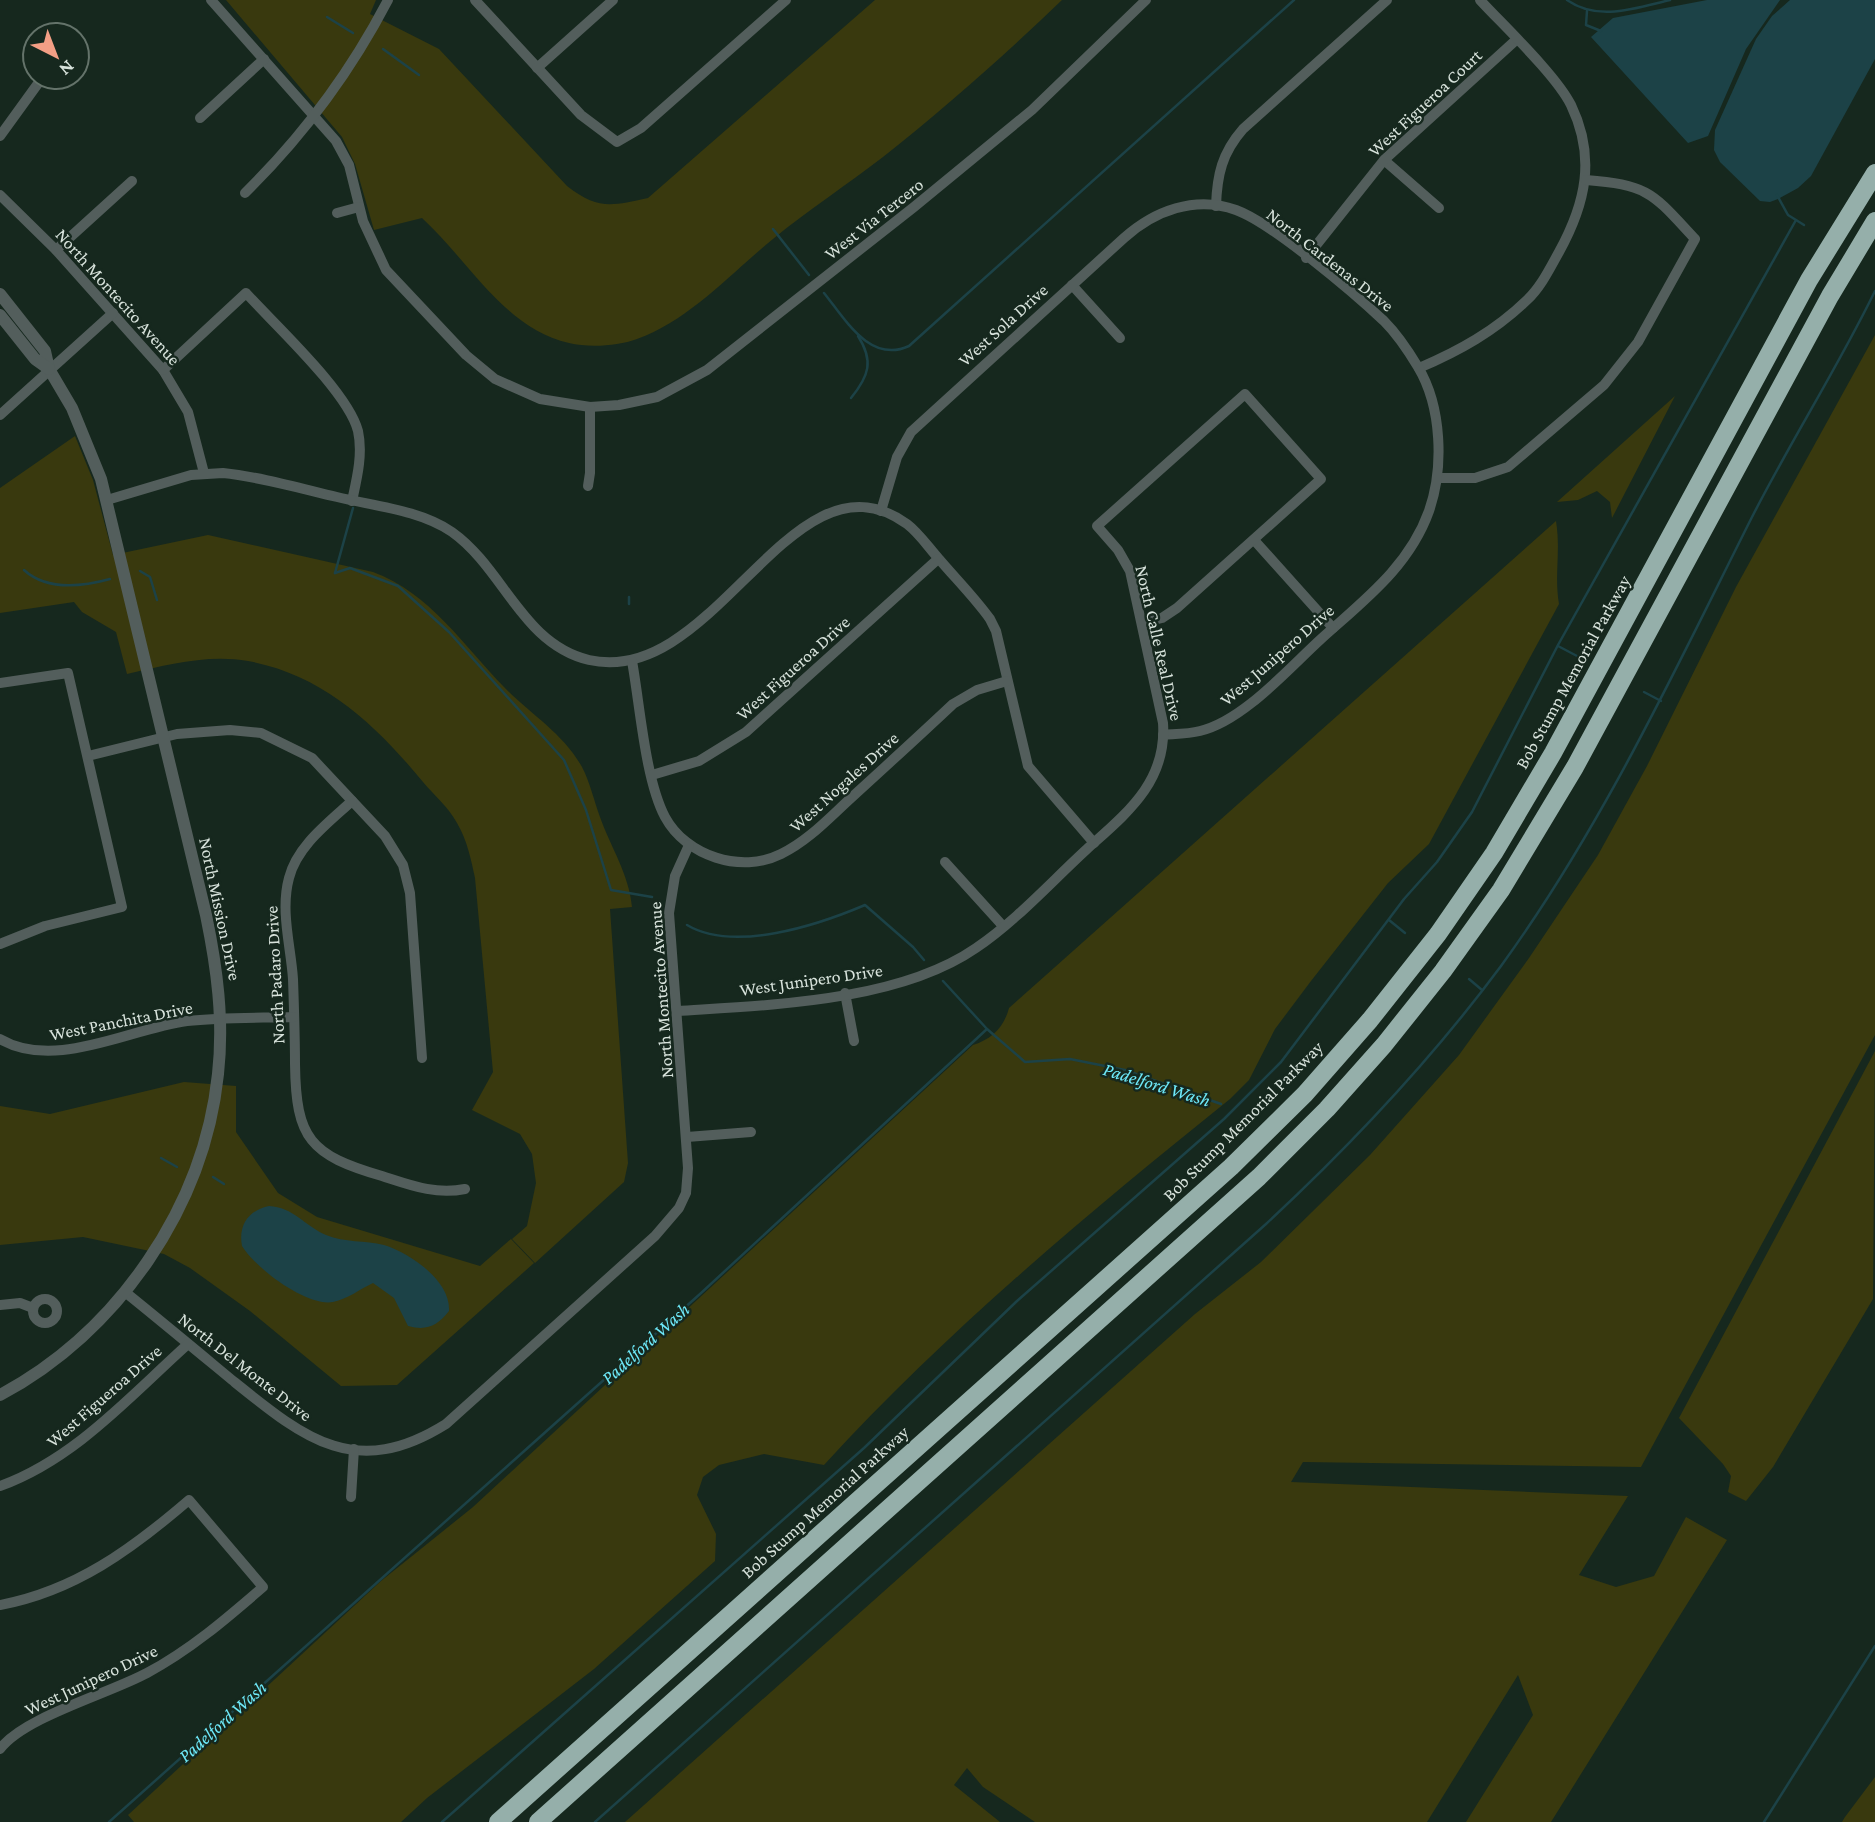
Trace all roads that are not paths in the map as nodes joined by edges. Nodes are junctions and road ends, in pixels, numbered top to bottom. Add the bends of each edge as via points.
1 (211, 0) edge
2 (388, 0) edge
3 (475, 0) edge
4 (613, 0) edge
5 (785, 0) edge
6 (1146, 0) edge
7 (1387, 0) edge
8 (1480, 0) edge
9 (1516, 40) junction
10 (264, 60) junction
11 (537, 68) junction
12 (33, 91) edge
13 (315, 117) junction
14 (200, 118) dead end
15 (0, 136) edge
16 (1384, 160) junction
17 (1875, 173) edge
18 (1586, 180) junction
19 (132, 181) dead end
20 (245, 193) dead end
21 (0, 195) edge
22 (1216, 206) junction
23 (359, 207) junction
24 (1439, 208) dead end
25 (337, 214) dead end
26 (1875, 221) edge
27 (56, 250) junction
28 (1306, 258) junction
29 (1072, 285) junction
30 (0, 294) edge
31 (113, 313) junction
32 (0, 315) edge
33 (1120, 338) dead end
34 (1419, 368) junction
35 (50, 369) junction
36 (163, 370) junction
37 (590, 407) junction
38 (0, 415) edge
39 (204, 472) junction
40 (1437, 478) junction
41 (587, 485) dead end
42 (107, 500) junction
43 (352, 501) junction
44 (881, 511) junction
45 (1254, 540) junction
46 (938, 559) junction
47 (1142, 623) junction
48 (1333, 628) junction
49 (632, 661) junction
50 (1007, 681) junction
51 (0, 683) edge
52 (1163, 735) junction
53 (163, 738) junction
54 (88, 756) junction
55 (652, 775) junction
56 (352, 801) junction
57 (1094, 843) junction
58 (689, 845) junction
59 (945, 862) dead end
60 (1002, 925) junction
61 (0, 944) edge
62 (845, 993) junction
63 (677, 1011) junction
64 (294, 1017) junction
65 (220, 1019) junction
66 (0, 1039) edge
67 (854, 1041) dead end
68 (422, 1058) dead end
69 (751, 1132) dead end
70 (687, 1137) junction
71 (465, 1189) dead end
72 (125, 1292) junction
73 (0, 1305) edge
74 (33, 1308) dead end
75 (188, 1344) junction
76 (0, 1395) edge
77 (354, 1449) junction
78 (0, 1486) edge
79 (351, 1497) dead end
80 (0, 1605) edge
81 (2, 1743) edge
82 (498, 1822) edge
83 (538, 1822) edge

1 - 10 street, West Via Tercero
2 - 13 street
3 - 11 street
4 - 11 street
5 - 11 street via 641,128 617,142 581,115
6 - 37 street, West Via Tercero via 1032,110 707,370 677,389 619,405
7 - 22 street via 1243,128 1229,145 1217,175
8 - 9 street
9 - 16 street, West Figueroa Court
9 - 18 street via 1570,103 1587,154
10 - 13 street, West Via Tercero
10 - 14 street
12 - 15 street
13 - 20 street
13 - 23 street, West Via Tercero via 349,165
16 - 24 street
16 - 28 street, West Figueroa Court
17 - 82 highway, Bob Stump Memorial Parkway via 1809,280 1512,824 1444,925 1370,1020 1305,1094 1231,1167
18 - 34 street via 1573,226 1529,298 1483,336
18 - 40 street via 1626,183 1649,194 1695,239 1638,342 1604,384 1508,467 1475,478
19 - 27 street
21 - 27 street, North Montecito Avenue
22 - 28 street, North Cardenas Drive via 1235,209 1258,221
22 - 29 street, West Sola Drive via 1183,206 1151,217
23 - 25 street
23 - 37 street, West Via Tercero via 386,270 467,355 495,379 540,399
26 - 83 highway via 1552,808 1481,919 1390,1037 1259,1177
27 - 31 street, North Montecito Avenue
28 - 34 street, North Cardenas Drive via 1385,322
29 - 33 street
29 - 44 street, West Sola Drive via 911,432 897,457
30 - 35 street, North Mission Drive via 45,351
31 - 35 street
31 - 36 street, North Montecito Avenue
32 - 35 street, North Mission Drive via 35,359
34 - 40 street, North Cardenas Drive via 1437,429
35 - 38 street
35 - 42 street, North Mission Drive via 80,426
36 - 39 street, North Montecito Avenue via 188,412
36 - 43 street via 246,293 354,419 360,456
37 - 41 street
39 - 42 street
39 - 43 street via 240,475
40 - 48 street, West Junipero Drive via 1425,521 1405,559
42 - 53 street, North Mission Drive
43 - 49 street via 421,517 452,533 471,549 539,633 560,649 590,660
44 - 46 street via 912,528
44 - 49 street via 847,508 814,519 673,644
45 - 47 street via 1177,608
45 - 47 street, North Calle Real Drive via 1321,479 1245,394 1097,526 1130,571
45 - 48 street
46 - 50 street via 990,619
46 - 55 street, West Figueroa Drive via 746,732 699,761
47 - 52 street, North Calle Real Drive
48 - 52 street, West Junipero Drive via 1234,715 1202,731
49 - 55 street
50 - 57 street via 1028,766
50 - 58 street, West Nogales Drive via 977,690 953,705 806,838 780,855 744,863 706,855
51 - 54 street via 68,673
52 - 57 street, West Junipero Drive via 1158,767 1143,795
53 - 54 street
53 - 56 street via 208,730 261,733 312,758
53 - 65 street, North Mission Drive via 214,951
54 - 61 street via 122,907 45,926
55 - 58 street via 664,815
56 - 64 street, North Padaro Drive via 299,853 288,879 286,914
56 - 68 street via 393,846 407,878
57 - 60 street, West Junipero Drive
58 - 63 street, North Montecito Avenue via 670,898
59 - 60 street
60 - 62 street, West Junipero Drive via 977,947 926,974 899,984
62 - 63 street, West Junipero Drive via 768,1005
62 - 67 street
63 - 70 street, North Montecito Avenue
64 - 65 street, West Panchita Drive
64 - 71 street, North Padaro Drive via 295,1097 303,1128 322,1150 345,1165 425,1189 446,1193
65 - 66 street, West Panchita Drive via 176,1023 43,1052 14,1047
65 - 72 street, North Mission Drive via 215,1096 197,1161 172,1220
69 - 70 street
70 - 77 street via 686,1193 655,1236 446,1424 426,1437 391,1448
72 - 75 street, North Del Monte Drive
72 - 76 street, North Mission Drive via 60,1356
73 - 74 street via 20,1303
75 - 77 street, North Del Monte Drive via 297,1431 316,1442
75 - 78 street, West Figueroa Drive via 66,1452
77 - 79 street
80 - 81 street, West Junipero Drive via 51,1591 92,1573 189,1500 263,1587 182,1653

